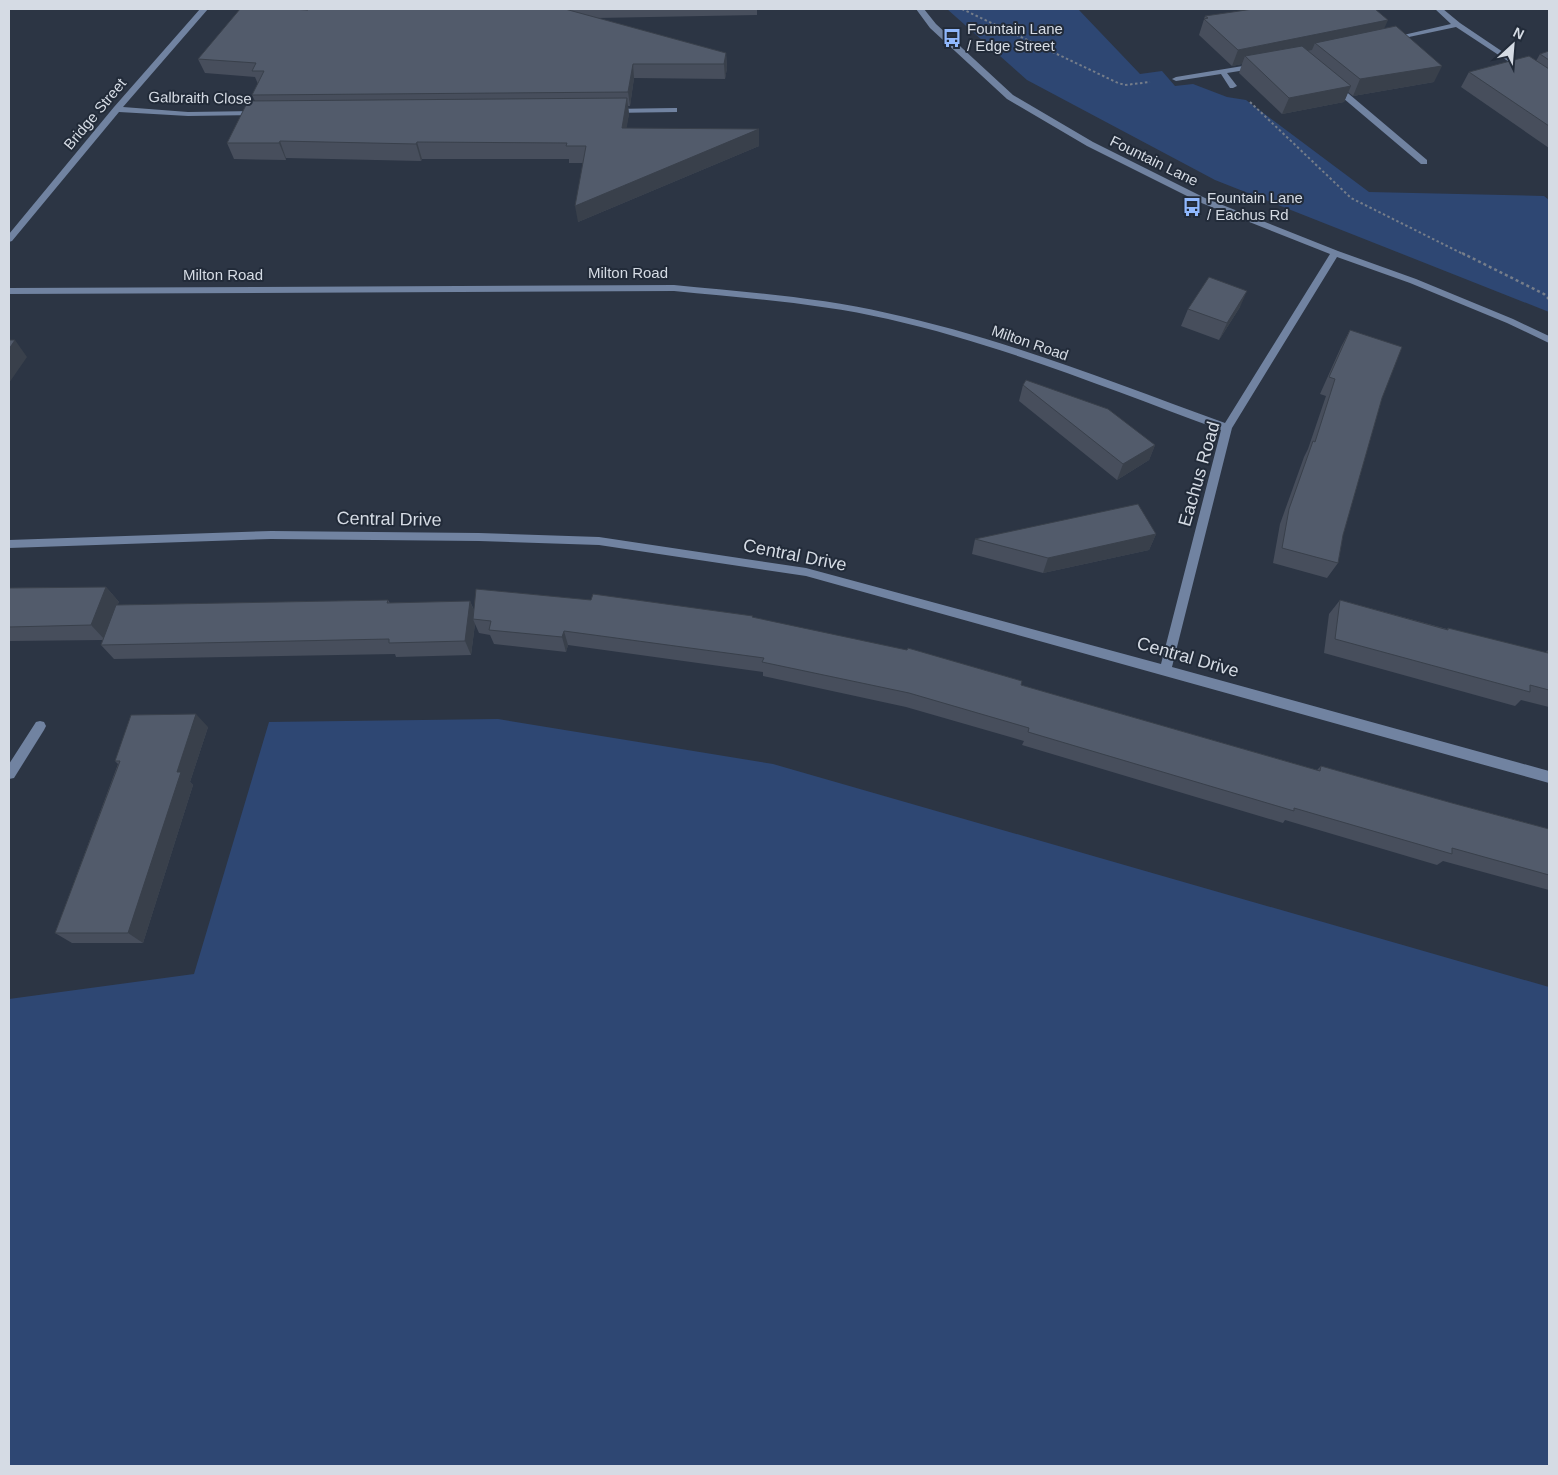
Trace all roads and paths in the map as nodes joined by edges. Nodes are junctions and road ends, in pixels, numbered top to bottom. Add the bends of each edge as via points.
1 (204, 9) edge
2 (920, 9) edge
3 (962, 9) edge
4 (1439, 9) edge
5 (1457, 25) junction
6 (1382, 40) edge
7 (1260, 64) edge
8 (1223, 72) junction
9 (1176, 79) joint
10 (1329, 81) edge
11 (1233, 86) joint
12 (1549, 86) edge
13 (116, 109) junction
14 (674, 110) dead end
15 (604, 111) edge
16 (268, 113) edge
17 (1424, 162) dead end
18 (9, 239) edge
19 (1335, 253) junction
20 (9, 291) edge
21 (1549, 298) edge
22 (1549, 340) edge
23 (1227, 428) junction
24 (9, 544) edge
25 (1166, 669) junction
26 (40, 726) dead end
27 (9, 774) edge
28 (1549, 777) edge

1 - 13 street, Bridge Street
2 - 19 street, Fountain Lane via 933,26 1010,97 1090,144 1202,200
3 - 9 path via 1118,83
4 - 5 street
5 - 6 street
5 - 12 street
7 - 8 street
8 - 9 street
8 - 11 street
10 - 17 street
11 - 21 path via 1352,198
13 - 16 street, Galbraith Close via 188,114
13 - 18 street, Bridge Street
14 - 15 street
19 - 22 street, Fountain Lane via 1413,281
19 - 23 street, Eachus Road
20 - 23 street, Milton Road via 674,288 781,298 888,316 997,346
23 - 25 street, Eachus Road
24 - 25 street, Central Drive via 271,535 599,542 806,572
25 - 28 street, Central Drive
26 - 27 street

